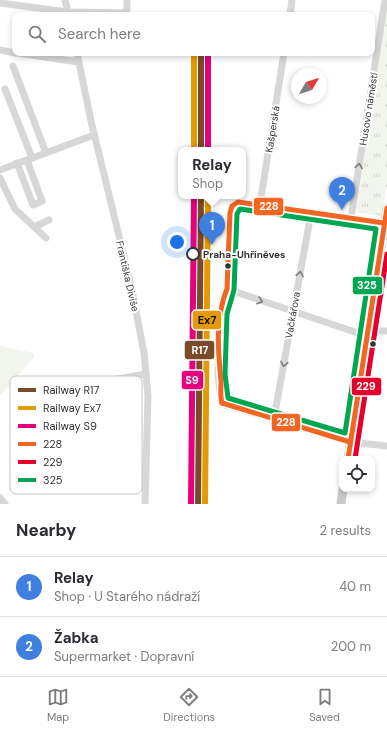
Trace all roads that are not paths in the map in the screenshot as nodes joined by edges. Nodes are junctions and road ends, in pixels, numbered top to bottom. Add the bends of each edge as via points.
1 (65, 0) edge
2 (127, 0) edge
3 (292, 0) edge
4 (385, 0) edge
5 (0, 3) edge
6 (56, 12) edge
7 (68, 12) edge
8 (126, 12) edge
9 (290, 12) edge
10 (0, 50) edge
11 (375, 50) edge
12 (12, 52) edge
13 (37, 56) edge
14 (77, 56) edge
15 (284, 56) edge
16 (374, 56) edge
17 (78, 62) junction
18 (13, 66) dead end
19 (5, 89) dead end
20 (94, 135) junction
21 (46, 153) junction
22 (29, 159) junction
23 (17, 163) junction
24 (0, 170) edge
25 (0, 178) edge
26 (260, 204) junction
27 (387, 208) edge
28 (311, 212) junction
29 (351, 218) junction
30 (50, 220) dead end
31 (384, 223) junction
32 (34, 228) junction
33 (46, 238) dead end
34 (227, 289) junction
35 (293, 312) junction
36 (387, 331) edge
37 (367, 333) junction
38 (146, 374) junction
39 (136, 376) edge
40 (274, 418) junction
41 (350, 442) junction
42 (387, 446) edge
43 (348, 456) edge
44 (343, 492) edge
45 (0, 498) edge
46 (5, 504) edge
47 (145, 504) edge
48 (341, 504) edge

1 - 7 street
2 - 8 street
3 - 9 street
4 - 11 street, Husovo náměstí
5 - 6 street
10 - 12 street
13 - 17 street
14 - 17 street, Františka Diviše
15 - 26 street, Kašperská
29 -> 16 street, Husovo náměstí
17 - 20 street, Františka Diviše
18 - 21 street
19 - 22 street
20 - 21 street
20 - 38 street, Františka Diviše via 131,285
21 - 22 street
22 - 23 street
22 - 23 street via 42,201 33,204
23 - 24 street
25 - 32 street via 11,203
26 - 28 street
26 - 34 street via 238,202 232,206
27 - 31 main road
28 - 29 street
35 -> 28 street, Vačkářova
29 - 31 street
30 - 32 street
31 - 37 main road
32 - 33 street
34 -> 35 street
34 - 40 street via 220,313 218,374 222,403
35 - 37 street via 360,334
35 -> 40 street, Vačkářova
36 - 37 street
37 - 41 main road
38 - 39 street
38 - 47 street, Františka Diviše via 148,396
40 - 41 street
41 - 42 street
41 - 43 main road
44 - 48 main road
45 - 46 street

